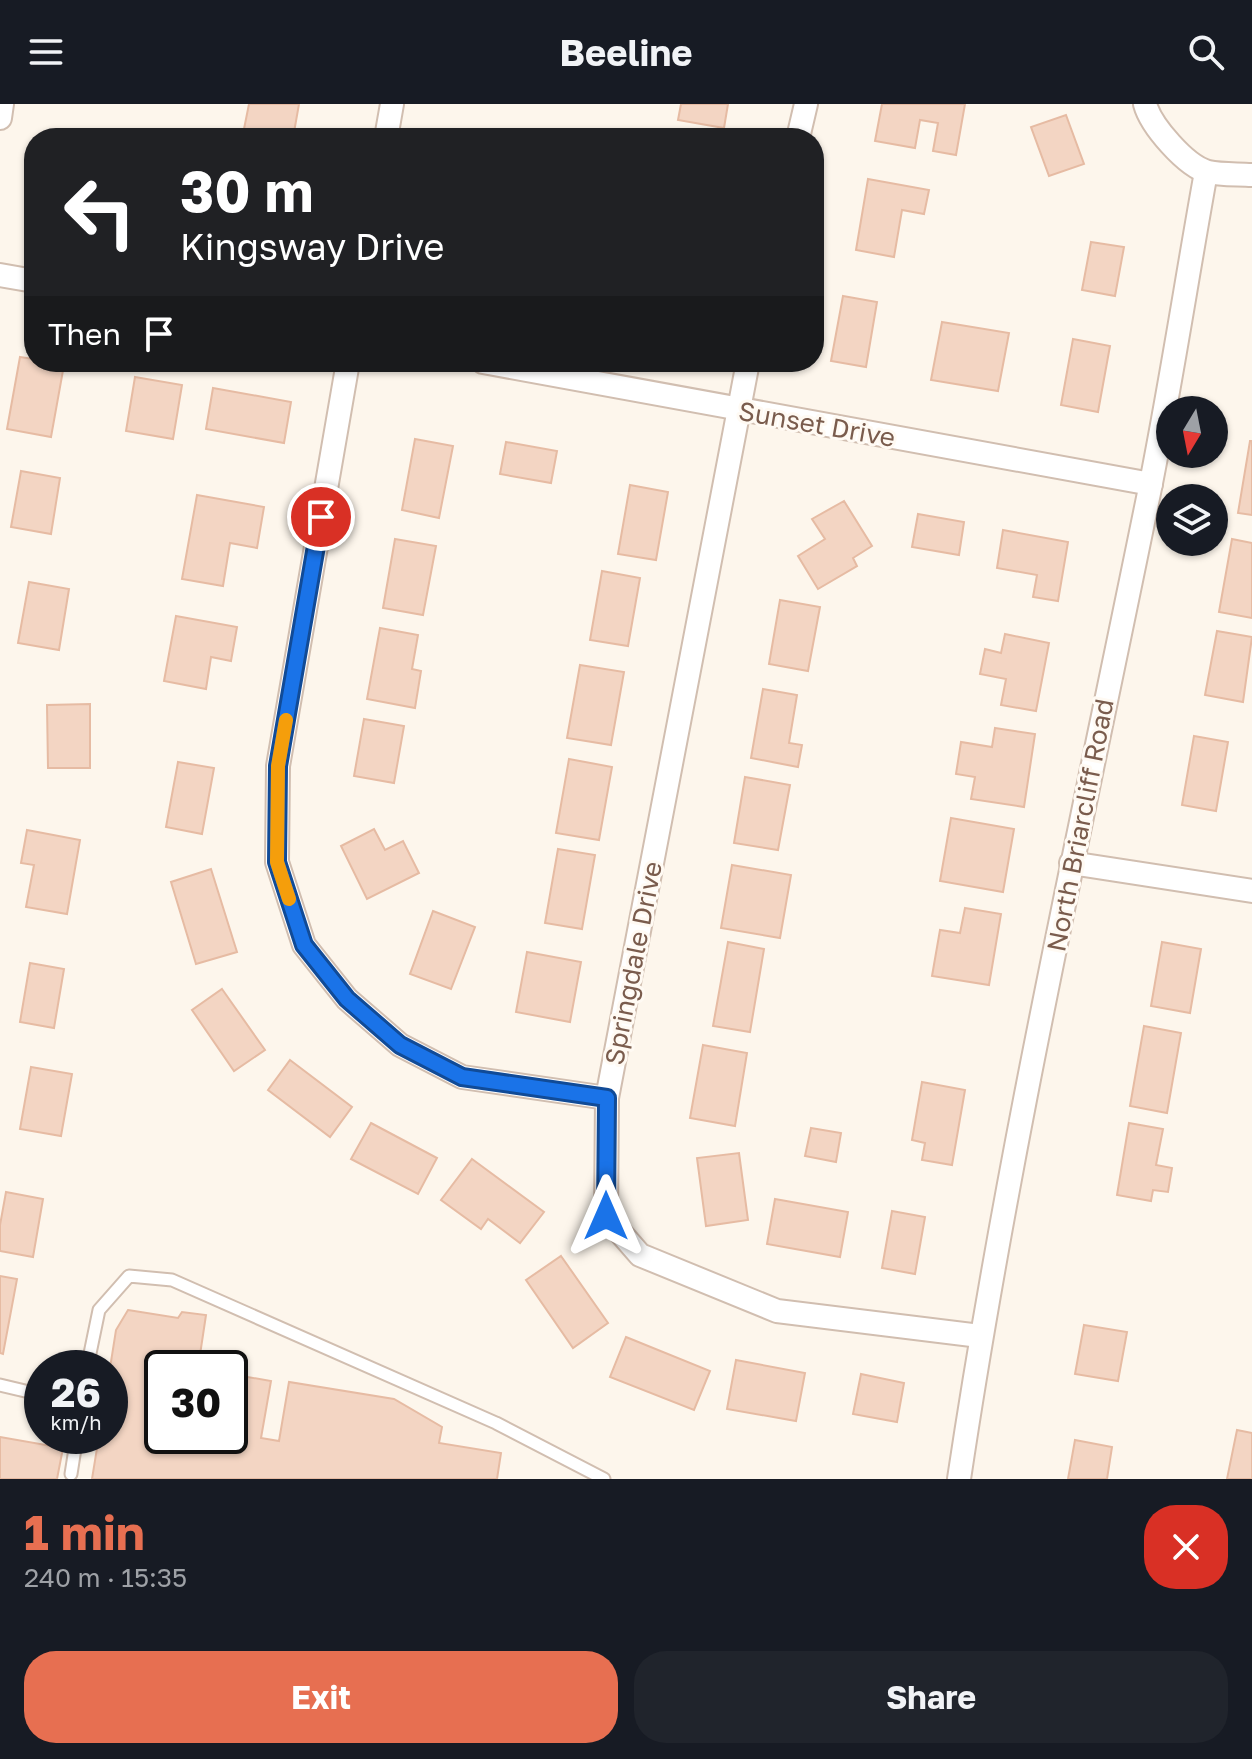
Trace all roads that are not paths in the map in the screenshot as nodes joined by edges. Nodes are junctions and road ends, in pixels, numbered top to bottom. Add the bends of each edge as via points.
1 (2, 104) edge
2 (392, 104) edge
3 (806, 104) edge
4 (1145, 104) edge
5 (0, 118) edge
6 (388, 128) edge
7 (800, 128) edge
8 (1206, 172) junction
9 (1252, 175) edge
10 (0, 275) edge
11 (24, 279) edge
12 (346, 372) edge
13 (536, 372) edge
14 (746, 372) edge
15 (738, 410) junction
16 (1151, 484) junction
17 (1071, 863) junction
18 (1252, 891) edge
19 (607, 1098) junction
20 (980, 1336) junction
21 (91, 1350) edge
22 (0, 1385) edge
23 (24, 1391) edge
24 (74, 1454) edge
25 (71, 1474) dead end
26 (604, 1479) edge
27 (959, 1479) edge

1 - 5 street
2 - 6 street
3 - 7 street
4 - 8 street via 1173,148
8 - 9 street
8 - 16 street, North Briarcliff Road
10 - 11 street
12 - 19 street via 278,766 277,862 304,945 347,999 400,1045 462,1077
13 - 15 street, Sunset Drive
14 - 15 street, Springdale Drive
15 - 16 street, Sunset Drive
15 - 19 street, Springdale Drive
16 - 17 street, North Briarcliff Road
17 - 18 street
17 - 20 street, North Briarcliff Road
19 - 20 street, Springdale Drive via 606,1216 640,1255 777,1311
20 - 27 street, North Briarcliff Road
21 - 26 lane via 99,1310 129,1276 172,1280 496,1423
22 - 23 lane
24 - 25 lane

